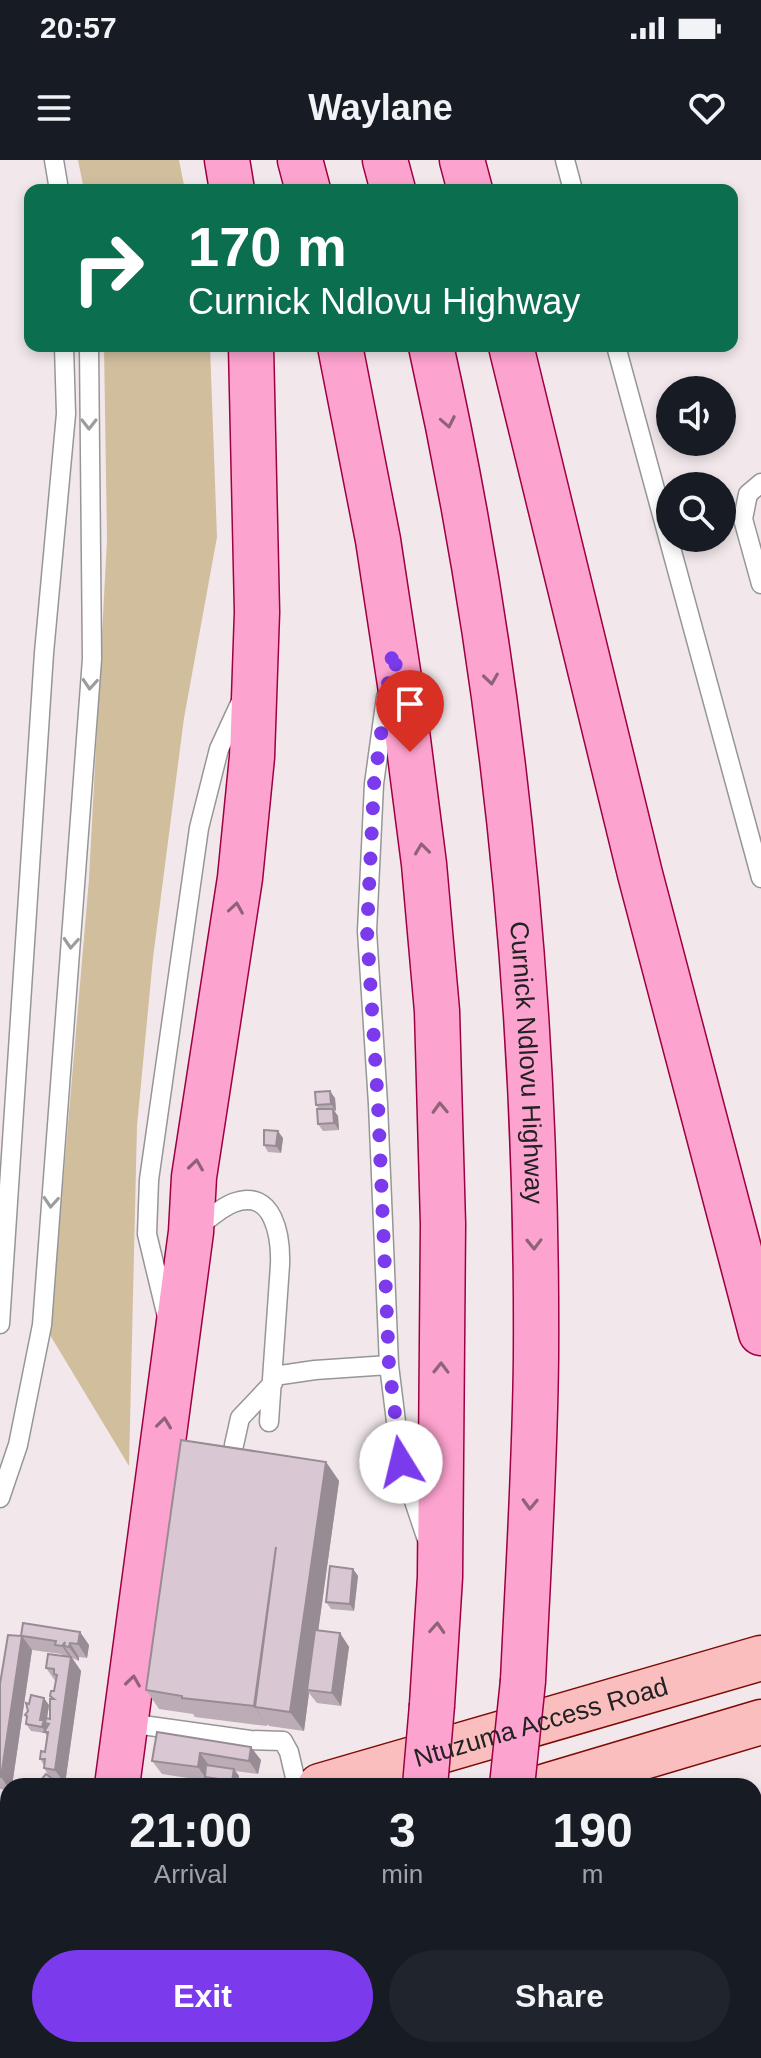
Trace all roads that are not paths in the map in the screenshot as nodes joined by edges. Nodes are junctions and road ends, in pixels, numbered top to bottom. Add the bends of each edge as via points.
1 (52, 160) edge
2 (227, 160) edge
3 (300, 160) edge
4 (385, 160) edge
5 (462, 160) edge
6 (565, 160) edge
7 (56, 184) edge
8 (231, 184) edge
9 (306, 184) edge
10 (391, 184) edge
11 (468, 184) edge
12 (571, 184) edge
13 (64, 352) edge
14 (89, 352) edge
15 (251, 352) edge
16 (341, 352) edge
17 (432, 352) edge
18 (512, 352) edge
19 (618, 352) edge
20 (761, 483) edge
21 (761, 584) edge
22 (393, 649) junction
23 (254, 678) junction
24 (761, 878) edge
25 (191, 1232) junction
26 (0, 1324) edge
27 (761, 1333) edge
28 (175, 1343) junction
29 (389, 1365) junction
30 (273, 1380) junction
31 (269, 1422) dead end
32 (234, 1445) edge
33 (0, 1498) edge
34 (440, 1577) junction
35 (761, 1658) edge
36 (761, 1722) edge
37 (128, 1723) junction
38 (118, 1778) edge
39 (295, 1778) edge
40 (348, 1778) edge
41 (426, 1778) edge
42 (513, 1778) edge
43 (573, 1778) edge

1 - 7 lane
2 - 8 main road
3 - 9 main road
4 - 10 main road
5 - 11 main road
6 - 12 lane
13 - 26 lane via 66,414 44,653
14 -> 33 lane via 92,659 42,1325 18,1445
15 - 23 main road
16 - 22 main road
17 -> 42 main road, Curnick Ndlovu Highway, bridge via 494,702 528,1037 536,1358 523,1681
18 - 27 main road via 640,874
19 - 24 lane
20 - 21 lane via 748,494 743,519
22 - 29 lane via 374,784 367,931
34 -> 22 main road via 443,1224 437,1011 424,864
25 -> 23 main road via 194,1177 240,878
23 - 28 lane via 219,749 199,828 149,1180 147,1234
25 - 28 main road
25 - 30 lane via 240,1200 261,1204 272,1216 281,1240
37 -> 28 main road
29 - 30 lane via 315,1370
29 - 34 lane via 401,1462
30 - 31 lane
30 - 32 lane via 240,1418
41 -> 34 main road, bridge
35 - 40 street, Ntuzuma Access Road
36 - 43 street
37 - 38 main road
37 - 39 lane via 283,1741

